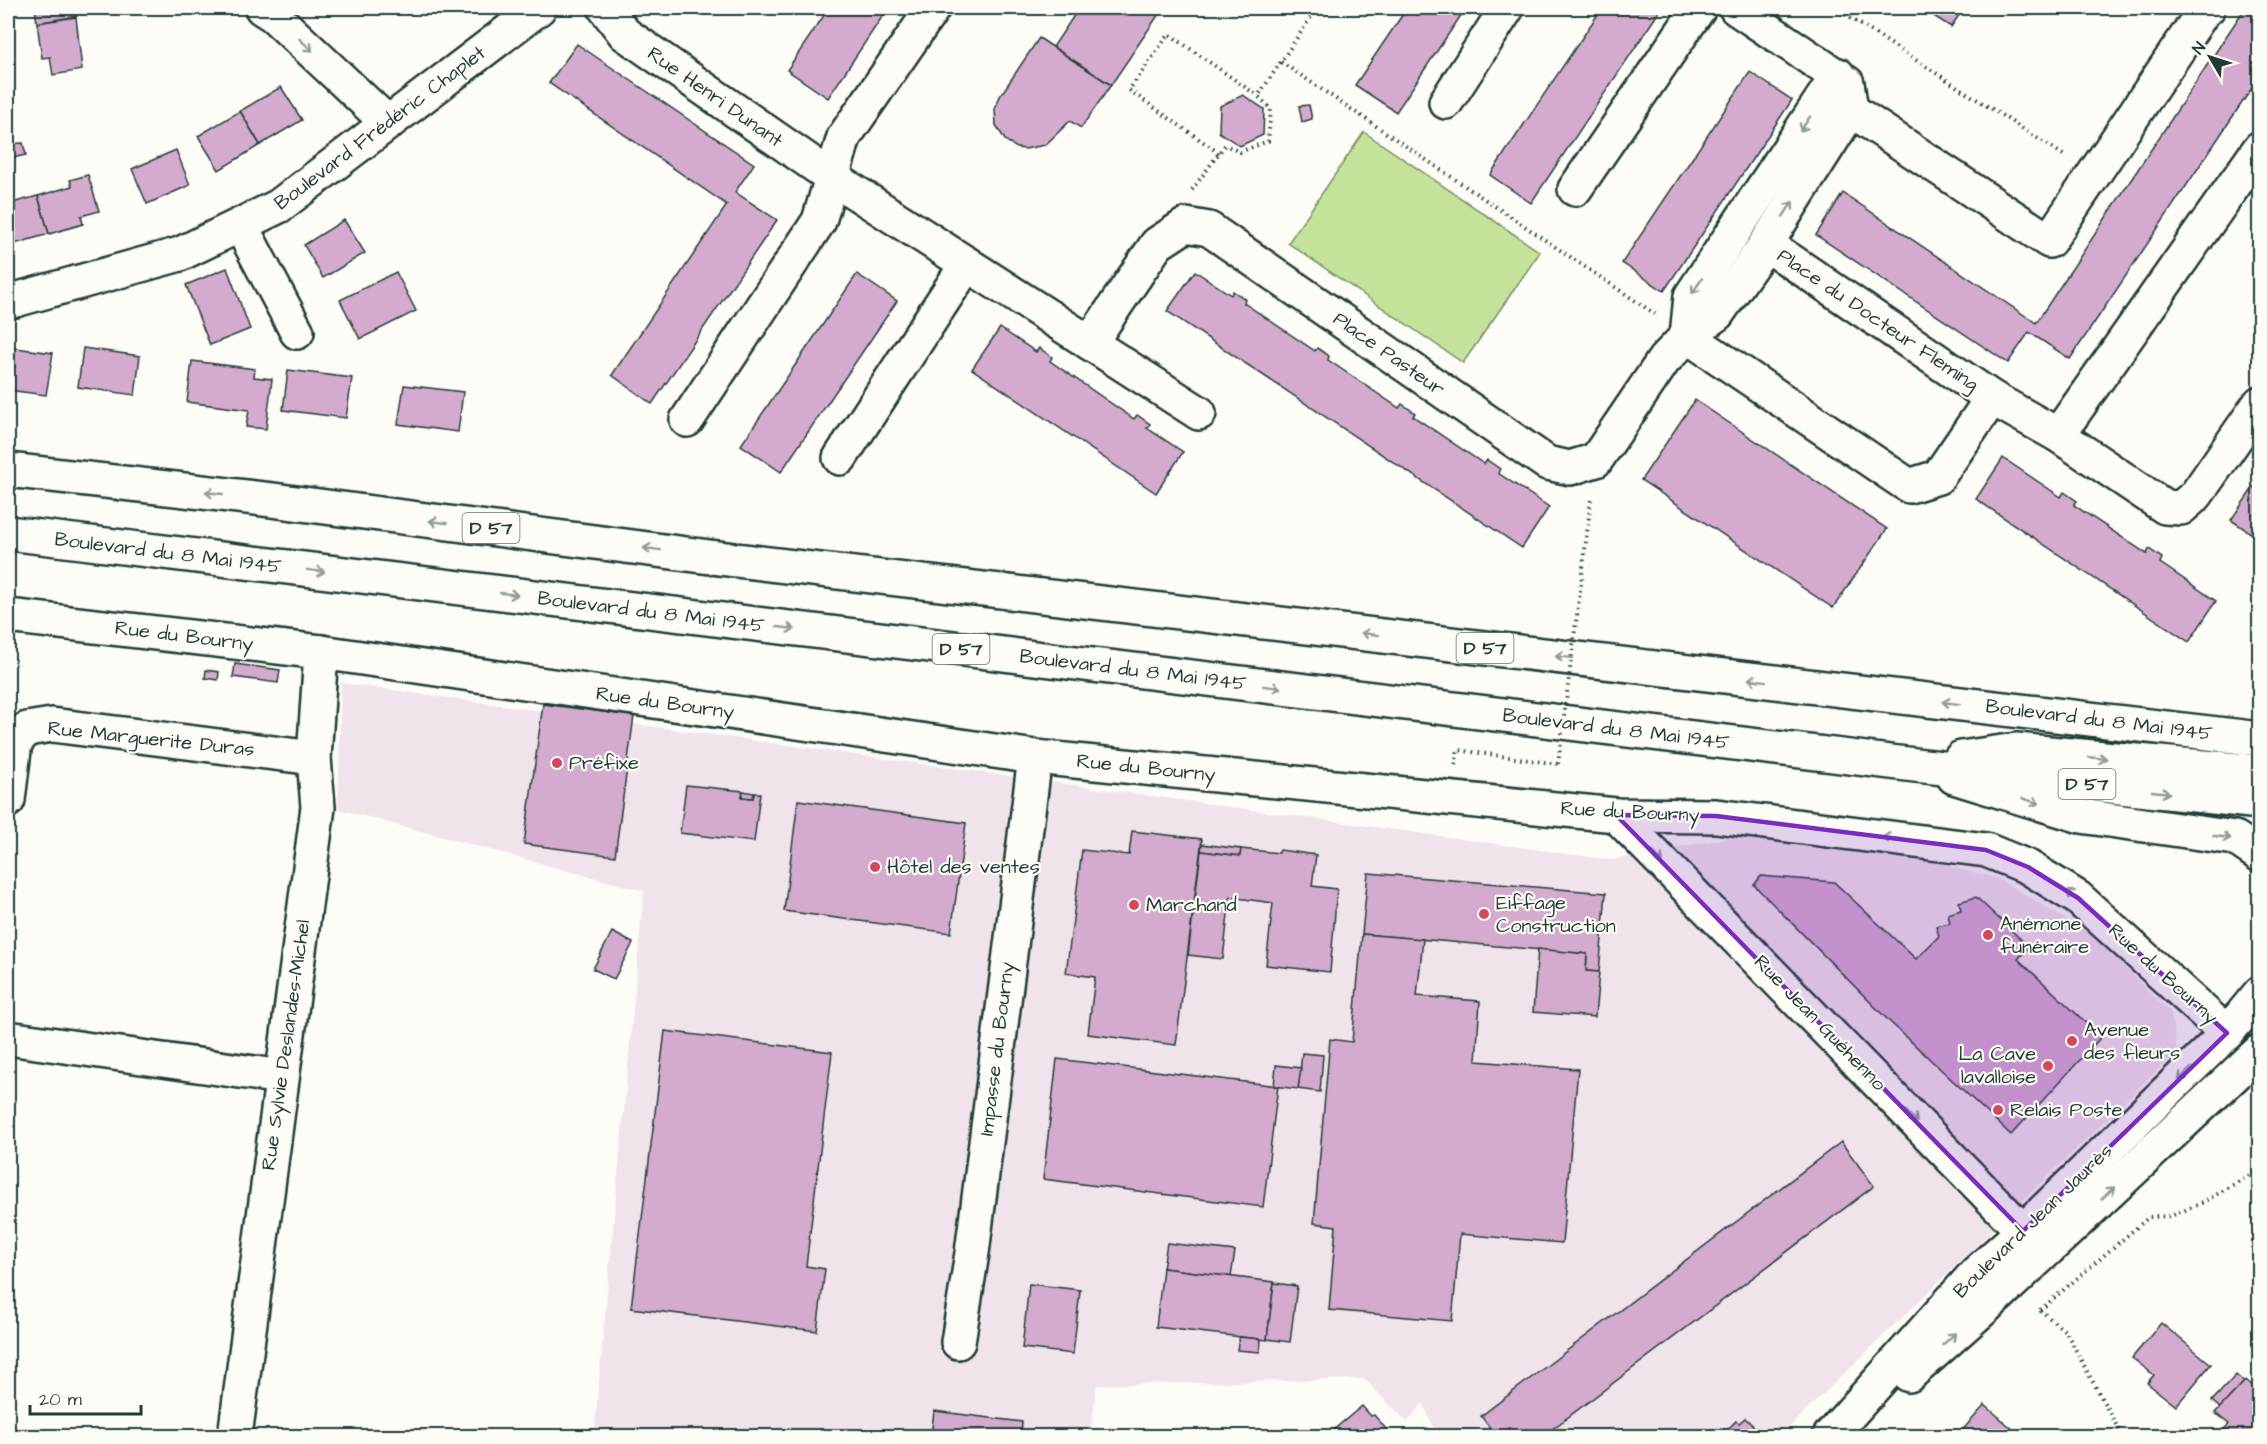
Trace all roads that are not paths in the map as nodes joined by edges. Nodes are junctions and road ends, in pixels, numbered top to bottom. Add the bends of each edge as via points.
1 (262, 8) edge
2 (539, 8) edge
3 (605, 8) edge
4 (933, 8) edge
5 (1507, 8) edge
6 (1699, 8) edge
7 (1736, 8) edge
8 (2208, 8) edge
9 (1838, 75) junction
10 (1446, 102) dead end
11 (1851, 110) junction
12 (388, 123) junction
13 (2259, 148) edge
14 (833, 178) junction
15 (1575, 189) dead end
16 (241, 225) junction
17 (1766, 244) junction
18 (967, 264) junction
19 (8, 302) edge
20 (297, 332) dead end
21 (1688, 336) junction
22 (1090, 343) junction
23 (1992, 398) junction
24 (2259, 403) edge
25 (1199, 413) dead end
26 (687, 420) dead end
27 (2058, 435) junction
28 (840, 458) dead end
29 (8, 470) edge
30 (8, 533) edge
31 (8, 616) edge
32 (321, 652) junction
33 (2259, 739) edge
34 (1035, 756) junction
35 (314, 758) junction
36 (1915, 765) junction
37 (2259, 772) edge
38 (8, 800) edge
39 (2259, 802) edge
40 (1616, 815) junction
41 (2259, 855) edge
42 (2259, 993) edge
43 (2227, 1033) junction
44 (8, 1038) edge
45 (2259, 1051) edge
46 (282, 1077) junction
47 (2072, 1226) junction
48 (2024, 1231) junction
49 (958, 1342) dead end
50 (1834, 1432) edge
51 (235, 1437) edge

1 -> 12 street
2 - 12 street, Boulevard Frédéric Chaplet
3 - 14 street, Rue Henri Dunant via 625,34
4 - 14 street via 844,137
5 - 10 street
6 - 15 street
7 - 9 street
8 - 11 street via 2049,241
9 - 11 street via 1847,83
9 -> 21 street via 1691,296
17 -> 11 street
12 - 16 street, Boulevard Frédéric Chaplet via 279,206
13 - 27 street
14 - 18 street, Rue Henri Dunant
14 - 26 street via 819,221
16 - 19 street, Boulevard Frédéric Chaplet via 180,254
16 - 20 street
17 - 21 street via 1717,314
17 - 23 street, Place du Docteur Fleming
18 - 22 street, Rue Henri Dunant
18 - 28 street
21 - 22 street, Place Pasteur via 1646,384 1596,460 1570,468 1547,463 1209,229 1186,225 1157,244
21 - 23 street, Place du Docteur Fleming via 1909,486 1938,477
22 - 25 street, Rue Henri Dunant
23 - 27 street
24 - 27 street via 2196,495 2181,508 2166,507
33 -> 29 street, Boulevard du 8 Mai 1945 / D 57 via 710,557
30 -> 36 street, Boulevard du 8 Mai 1945 / D 57
31 - 32 street, Rue du Bourny
32 - 34 street, Rue du Bourny
32 - 35 street, Rue Sylvie Deslandes-Michel
34 - 40 street, Rue du Bourny
34 - 49 street, Impasse du Bourny
35 - 38 street, Rue Marguerite Duras via 52,725 27,729 15,742
35 - 46 street, Rue Sylvie Deslandes-Michel via 318,807
36 -> 37 street via 2016,750
36 -> 39 street, Boulevard du 8 Mai 1945 / D 57
36 -> 41 street via 2081,816 2235,838
43 -> 40 street, Rue du Bourny via 2078,898 2028,867 1986,850 1716,816
40 -> 48 street, Rue Jean Guéhenno
42 - 43 street, Boulevard Jean Jaurès
43 -> 48 street, Boulevard Jean Jaurès
44 - 46 street
47 -> 45 street, Boulevard Jean Jaurès
46 - 51 street, Rue Sylvie Deslandes-Michel
47 - 48 street
50 -> 47 street, Boulevard Jean Jaurès via 1895,1388
48 - 50 street, Boulevard Jean Jaurès via 1976,1273

